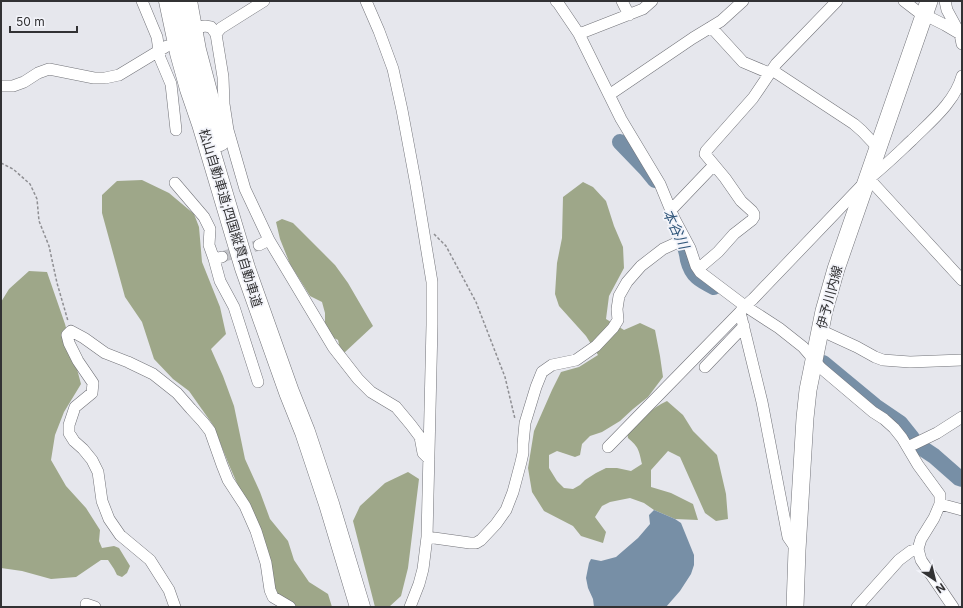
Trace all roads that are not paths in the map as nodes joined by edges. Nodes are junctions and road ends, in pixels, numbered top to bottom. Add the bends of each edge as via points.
1 (142, 1) edge
2 (169, 1) edge
3 (187, 1) edge
4 (264, 1) edge
5 (366, 1) edge
6 (556, 1) edge
7 (622, 1) edge
8 (652, 1) edge
9 (742, 1) edge
10 (837, 1) edge
11 (904, 1) edge
12 (945, 1) edge
13 (927, 8) edge
14 (629, 15) junction
15 (200, 27) dead end
16 (711, 27) junction
17 (216, 34) junction
18 (579, 34) junction
19 (961, 37) edge
20 (163, 48) junction
21 (771, 71) junction
22 (962, 76) edge
23 (1, 86) edge
24 (959, 93) edge
25 (609, 95) junction
26 (176, 130) dead end
27 (878, 148) junction
28 (714, 165) junction
29 (866, 181) junction
30 (175, 182) dead end
31 (671, 210) junction
32 (685, 239) junction
33 (269, 240) junction
34 (258, 244) tunnel mouth
35 (698, 269) junction
36 (962, 280) edge
37 (742, 309) junction
38 (744, 326) junction
39 (820, 330) junction
40 (814, 359) junction
41 (962, 360) edge
42 (705, 367) dead end
43 (258, 382) dead end
44 (962, 417) edge
45 (305, 432) junction
46 (608, 447) dead end
47 (908, 447) junction
48 (429, 459) junction
49 (940, 504) junction
50 (962, 510) edge
51 (427, 536) junction
52 (918, 549) junction
53 (797, 550) junction
54 (359, 603) edge
55 (175, 607) edge
56 (290, 607) edge
57 (410, 607) edge
58 (795, 607) edge
59 (857, 607) edge
60 (953, 607) edge

1 - 20 street
2 - 45 highway, 松山自動車道;四国縦貫自動車道 via 190,89 245,268
3 - 45 highway, 松山自動車道;四国縦貫自動車道 via 196,50 215,123
4 - 17 street via 221,28
5 - 48 street via 393,69 432,282
6 - 18 street
7 - 14 street
8 - 14 street
9 - 16 street
10 - 21 street
11 - 13 street via 917,11
12 - 19 street
13 - 19 street
13 - 27 main road, 伊予川内線
14 - 18 street
15 - 17 street via 211,27
16 - 21 street via 743,62
16 - 25 street
17 - 33 street via 228,130 245,189
18 - 25 street
20 - 23 street via 119,75 94,78 49,69 13,86
20 - 26 street via 160,58 171,84
21 - 27 street via 854,124
21 - 28 street via 753,98 706,151 705,154
22 - 24 street
24 - 29 street via 882,170
25 - 31 street via 660,184
27 - 29 main road, 伊予川内線
28 - 31 street
28 - 35 street via 741,201 752,211 754,217
29 - 36 street via 872,182
29 - 37 street
29 - 39 main road, 伊予川内線 via 836,269
30 - 43 street via 204,217 210,229 209,245 218,258 220,282 234,307
31 - 32 street
32 - 35 street
32 - 51 street via 663,249 641,266 627,282 619,296 618,320 596,346 576,360 552,365 542,372 525,423 523,453 513,492 506,510 496,524 476,543
33 - 34 street
33 - 48 street via 333,347 371,392 396,407 420,437 423,453
35 - 37 street
37 - 38 street
37 - 40 street via 779,328 803,346
37 - 46 street
38 - 42 street
38 - 53 street via 762,402 788,537
39 - 40 main road, 伊予川内線
39 - 41 street via 883,360
40 - 47 street via 821,368 894,428
40 - 53 main road, 伊予川内線 via 805,418
44 - 47 street
45 - 54 highway, 松山自動車道;四国縦貫自動車道
47 - 49 street via 918,466 940,495
48 - 51 street
49 - 50 street
49 - 52 street
51 - 57 street via 423,569
52 - 59 street via 900,560
52 - 60 street via 921,560
53 - 58 main road, 伊予川内線
55 - 56 street via 169,590 150,560 120,534 109,519 102,501 98,472 92,460 69,433 75,407 92,393 93,383 69,343 67,335 71,331 105,353 153,374 177,393 203,422 210,431 228,480 245,506 256,531 273,597

